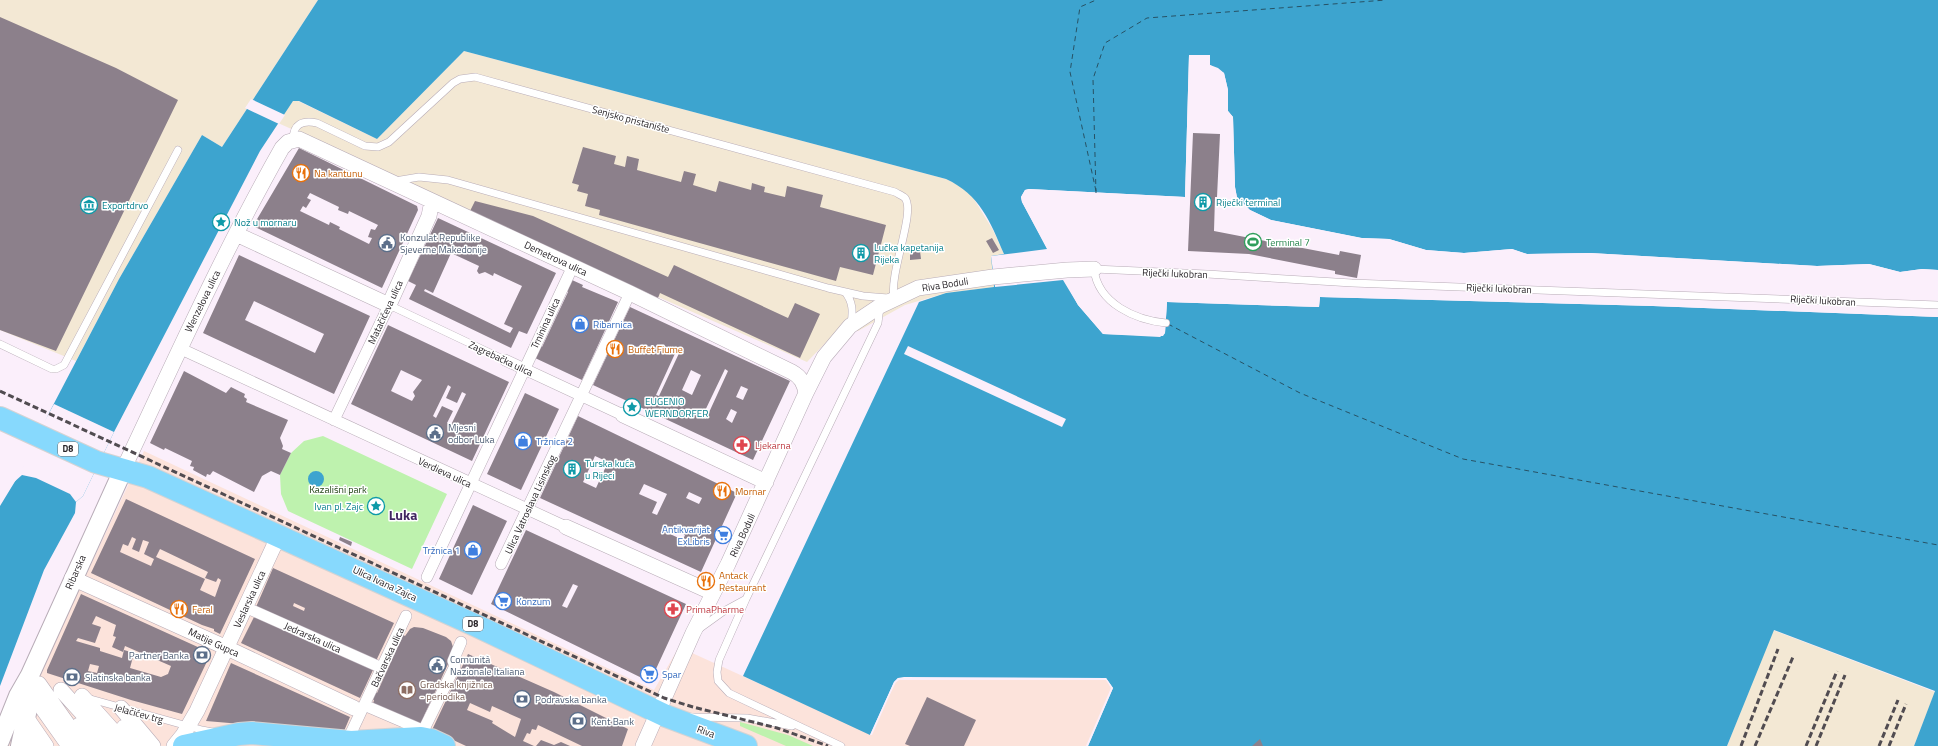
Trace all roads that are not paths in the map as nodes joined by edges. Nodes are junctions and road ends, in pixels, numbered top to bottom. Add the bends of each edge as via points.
1 (293, 141) junction
2 (178, 150) dead end
3 (391, 182) junction
4 (432, 201) junction
5 (236, 234) junction
6 (573, 266) junction
7 (1094, 270) junction
8 (1060, 271) joint
9 (630, 292) junction
10 (845, 292) junction
11 (889, 301) junction
12 (389, 305) junction
13 (1938, 305) edge
14 (1166, 323) dead end
15 (850, 326) junction
16 (0, 344) edge
17 (179, 348) junction
18 (824, 357) junction
19 (505, 360) joint
20 (524, 369) junction
21 (792, 372) junction
22 (806, 393) junction
23 (581, 395) junction
24 (624, 415) joint
25 (0, 418) edge
26 (334, 420) junction
27 (123, 470) junction
28 (766, 482) junction
29 (471, 484) junction
30 (527, 510) junction
31 (566, 527) joint
32 (279, 535) junction
33 (501, 564) dead end
34 (427, 577) dead end
35 (72, 578) junction
36 (713, 593) junction
37 (746, 599) junction
38 (245, 607) junction
39 (406, 616) dead end
40 (694, 633) junction
41 (461, 642) dead end
42 (227, 648) junction
43 (382, 668) junction
44 (82, 696) junction
45 (35, 703) edge
46 (102, 703) junction
47 (360, 706) junction
48 (121, 708) junction
49 (662, 714) junction
50 (808, 730) junction
51 (349, 732) dead end
52 (428, 735) edge
53 (186, 736) edge
54 (0, 741) edge
55 (46, 746) edge
56 (58, 746) edge
57 (70, 746) edge
58 (82, 746) edge
59 (96, 746) edge
60 (112, 746) edge
61 (127, 746) edge
62 (140, 746) edge
63 (153, 746) edge
64 (174, 746) edge
65 (643, 746) edge
66 (746, 746) edge
67 (841, 746) edge

1 - 3 street, Demetrova ulica via 304,141
1 - 5 street, Wenzelova ulica via 282,148
1 - 11 lane, Senjsko pristanište via 297,126 308,121 365,146 378,147 389,142 453,83 460,79 475,77 895,192 905,198 909,217
2 - 16 lane via 64,364 52,369
3 - 4 street, Demetrova ulica
3 - 10 lane via 419,177 448,180
4 - 6 street, Demetrova ulica
4 - 12 street, Matačićeva ulica via 429,216
5 - 12 street, Zagrebačka ulica
5 - 17 street, Wenzelova ulica
6 - 9 street, Demetrova ulica
6 - 20 street, Trninina ulica
7 - 8 street, Riječki lukobran
7 - 13 lane, Riječki lukobran via 1352,283
7 - 14 lane via 1099,285 1117,305 1138,318
8 - 11 street, Riva Boduli via 930,285
9 - 21 street, Demetrova ulica
9 - 23 street, Ulica Vatroslava Lisinskog
10 - 11 lane
10 - 15 lane via 852,306
11 - 15 street, Riva Boduli
11 - 37 lane
12 - 19 lane, Zagrebačka ulica
12 - 26 street, Matačićeva ulica
15 - 18 street, Riva Boduli
17 - 26 street, Verdieva ulica
17 - 27 street, Wenzelova ulica
18 - 21 street, Riva Boduli
18 - 22 street, Riva Boduli
19 - 20 street, Zagrebačka ulica
20 - 23 street, Zagrebačka ulica
20 - 29 street, Trninina ulica
21 - 22 street, Demetrova ulica via 802,381
22 - 28 street, Riva Boduli
23 - 24 street, Zagrebačka ulica
23 - 30 street, Ulica Vatroslava Lisinskog
24 - 28 street, Zagrebačka ulica
25 - 27 main road, Ulica Ivana Zajca / D8 via 99,463
26 - 29 street, Verdieva ulica
27 - 32 main road, Ulica Ivana Zajca / D8 via 148,477
27 - 35 street, Ribarska
28 - 36 street, Riva Boduli
29 - 30 street, Verdieva ulica
29 - 34 street, Trninina ulica
30 - 31 street, Verdieva ulica
30 - 33 street, Ulica Vatroslava Lisinskog
31 - 36 street, Verdieva ulica
32 - 38 street, Veslarska ulica
32 - 49 main road, Ulica Ivana Zajca / D8
35 - 42 street, Matije Gupca
35 - 45 street, Ribarska
36 - 40 street, Riva Boduli
37 - 40 lane
37 - 50 lane via 719,660 716,672 718,681 730,693
38 - 42 street, Veslarska ulica
38 - 43 street, Jedrarska ulica
39 - 43 street, Bačvarska ulica
40 - 49 street, Riva Boduli
41 - 52 street via 453,661 455,666
42 - 47 street, Matije Gupca
42 - 53 street, Veslarska ulica
43 - 47 street, Bačvarska ulica
44 - 45 lane, Jelačićev trg
44 - 46 lane, Jelačićev trg
44 - 61 street
45 - 54 street, Ribarska via 18,696
45 - 55 street
45 - 56 street
45 - 57 street
45 - 58 street
45 - 59 street
45 - 60 street
46 - 48 lane, Jelačićev trg
46 - 62 street
47 - 51 street, Bačvarska ulica
47 - 52 street
48 - 53 lane, Jelačićev trg
48 - 63 street
49 - 50 lane via 747,718
49 - 65 street, Riva Boduli
49 - 66 main road, Riva / D8
50 - 67 lane
52 - 53 main road via 351,742 252,734
53 - 64 street, Veslarska ulica

